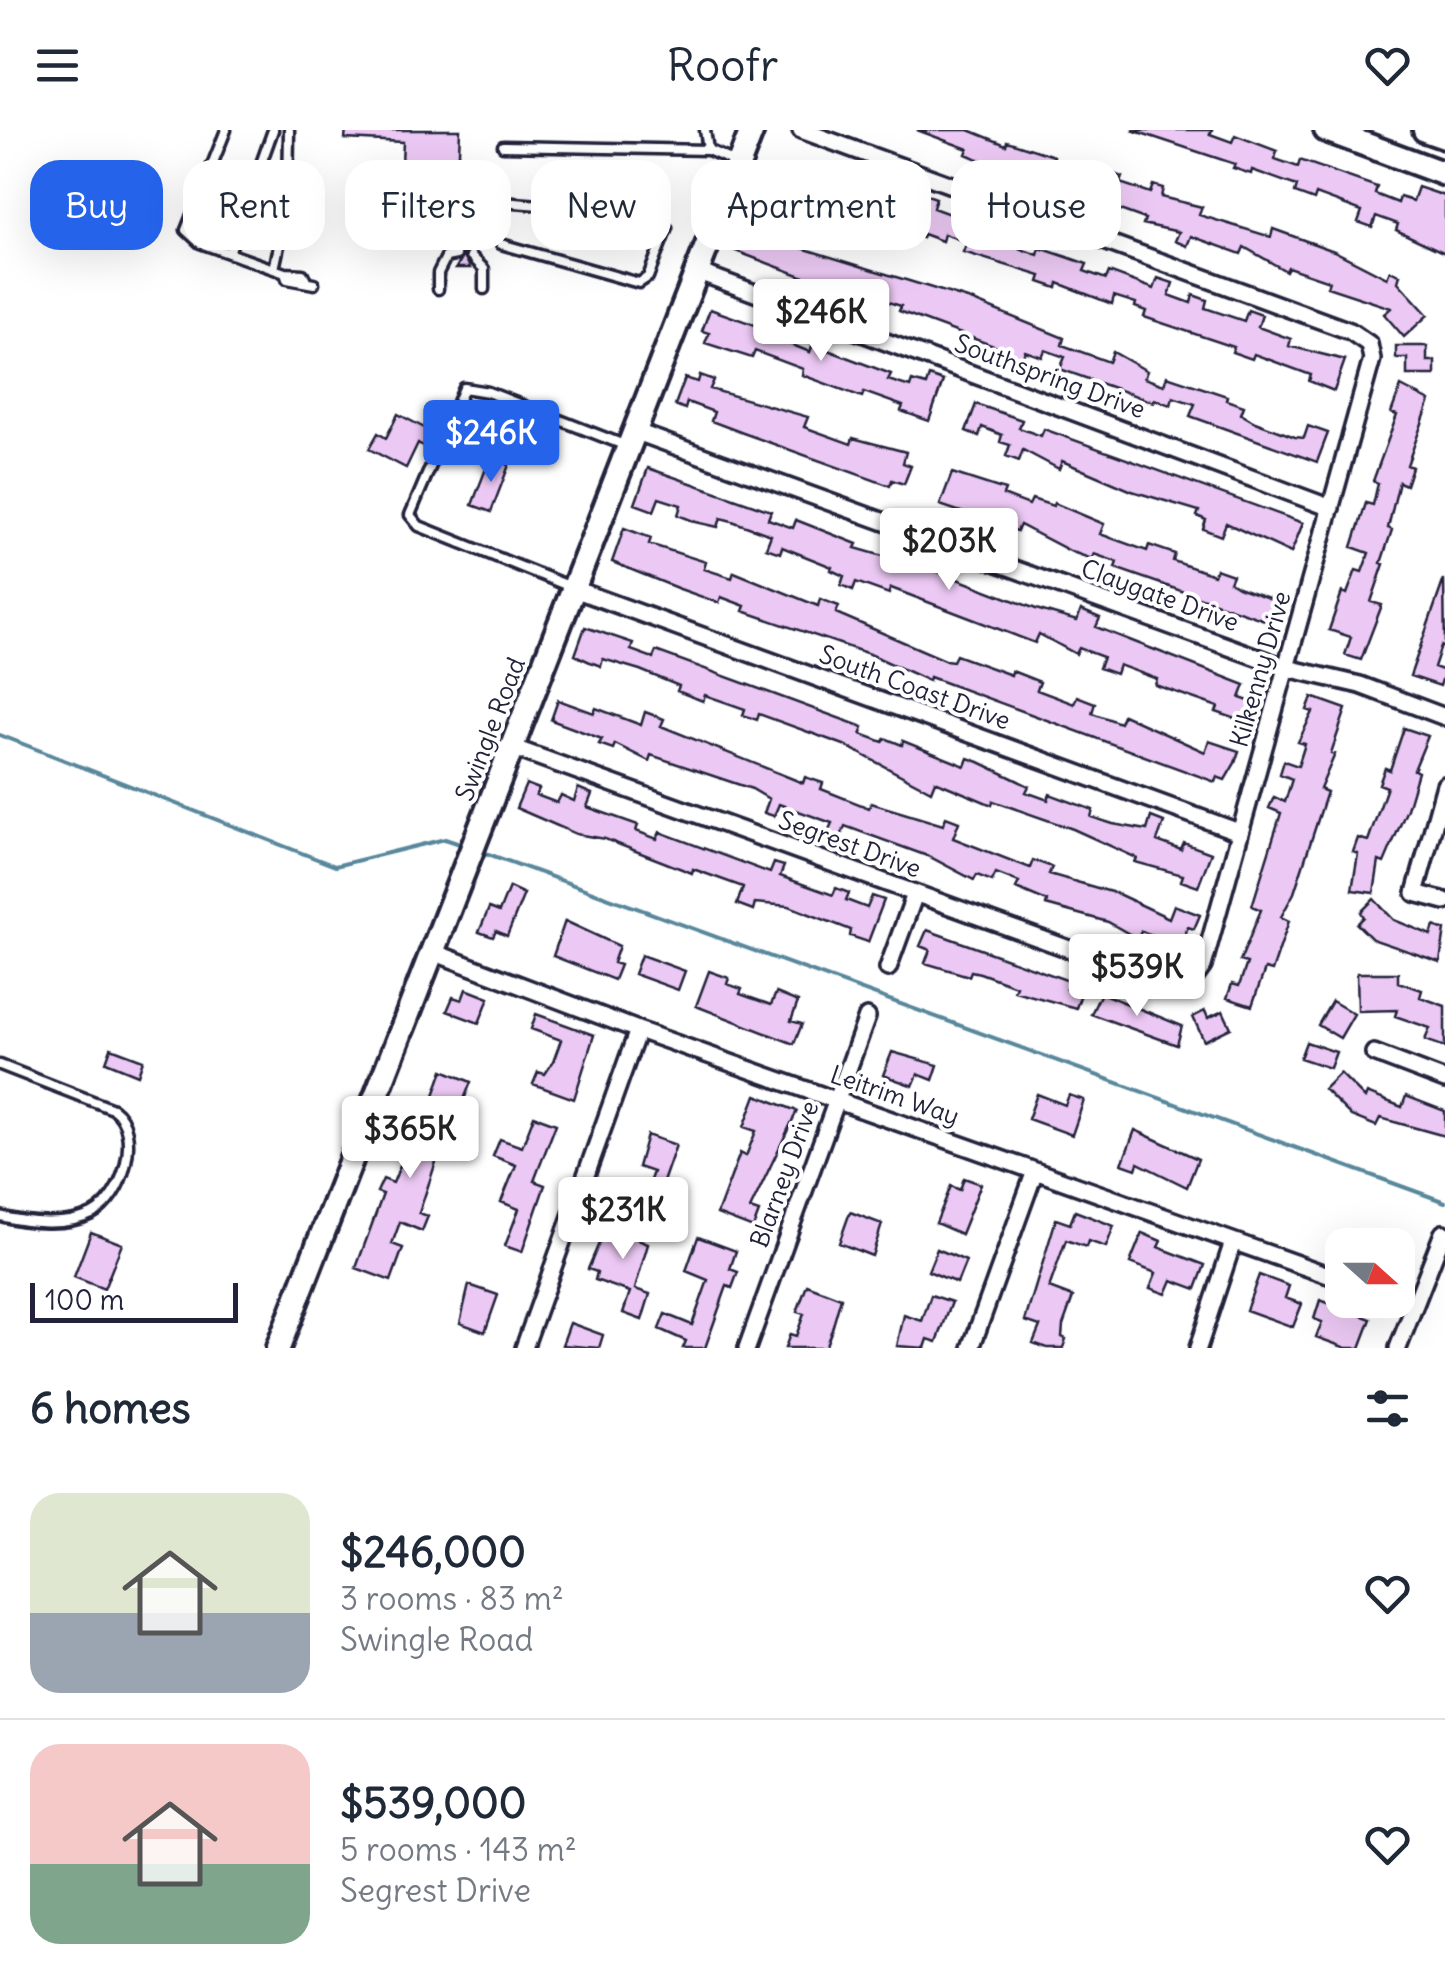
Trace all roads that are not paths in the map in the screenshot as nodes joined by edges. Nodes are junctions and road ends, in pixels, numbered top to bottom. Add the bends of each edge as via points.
1 (226, 130) edge
2 (273, 130) edge
3 (289, 130) edge
4 (705, 130) edge
5 (752, 130) edge
6 (801, 130) edge
7 (1424, 130) edge
8 (1330, 131) edge
9 (1445, 138) edge
10 (503, 146) dead end
11 (708, 150) junction
12 (730, 160) edge
13 (741, 160) edge
14 (1445, 174) edge
15 (511, 203) edge
16 (511, 247) edge
17 (704, 250) edge
18 (228, 253) junction
19 (456, 255) dead end
20 (471, 256) dead end
21 (274, 269) junction
22 (696, 271) junction
23 (310, 282) dead end
24 (438, 289) dead end
25 (484, 289) dead end
26 (632, 439) junction
27 (1330, 508) junction
28 (574, 589) junction
29 (1287, 668) junction
30 (1445, 717) edge
31 (511, 747) junction
32 (1445, 786) edge
33 (1239, 832) junction
34 (915, 894) junction
35 (1445, 901) edge
36 (433, 952) junction
37 (888, 968) dead end
38 (1172, 985) joint
39 (867, 1017) dead end
40 (638, 1030) junction
41 (1374, 1053) dead end
42 (0, 1064) edge
43 (1445, 1080) edge
44 (836, 1101) junction
45 (1035, 1171) junction
46 (0, 1216) edge
47 (1443, 1233) edge
48 (1233, 1242) junction
49 (1325, 1274) edge
50 (1415, 1303) edge
51 (1409, 1318) edge
52 (278, 1348) edge
53 (524, 1348) edge
54 (747, 1348) edge
55 (971, 1348) edge
56 (1198, 1348) edge
57 (1398, 1348) edge

1 - 18 lane via 186,230
2 - 18 lane
3 - 21 lane via 288,204
4 - 11 lane
5 - 13 street, Swingle Road
6 - 27 street, Kilkenny Drive via 1350,331 1370,344 1372,359
7 - 9 street
8 - 14 street
10 - 11 lane
11 - 12 lane
15 - 16 lane via 652,214 667,228 648,277 639,282
17 - 22 street, Swingle Road
18 - 21 lane
19 - 24 lane via 440,265
20 - 25 lane via 484,269
21 - 23 lane via 303,274
22 - 26 street, Swingle Road
22 - 27 street, Southspring Drive
26 - 28 street, Swingle Road
26 - 28 lane via 464,388 410,514 419,526
26 - 29 street, Claygate Drive
27 - 29 street, Kilkenny Drive
28 - 31 street, Swingle Road
28 - 33 street, South Coast Drive
29 - 30 street, Claygate Drive
29 - 33 street, Kilkenny Drive
31 - 34 street, Segrest Drive
31 - 36 street, Swingle Road
32 - 35 street via 1415,893
33 - 38 street, Kilkenny Drive via 1203,966 1187,988
34 - 37 street
34 - 38 street, Segrest Drive
36 - 40 street, Leitrim Way
36 - 52 street, Swingle Road
39 - 44 street, Blarney Drive
40 - 44 street, Leitrim Way
40 - 53 street
41 - 43 street
42 - 46 lane via 113,1109 130,1132 126,1160 96,1212 40,1222
44 - 45 street, Leitrim Way
44 - 54 street, Blarney Drive
45 - 48 street, Leitrim Way
45 - 55 street
47 - 50 street
48 - 49 street, Leitrim Way
48 - 56 street
51 - 57 street

